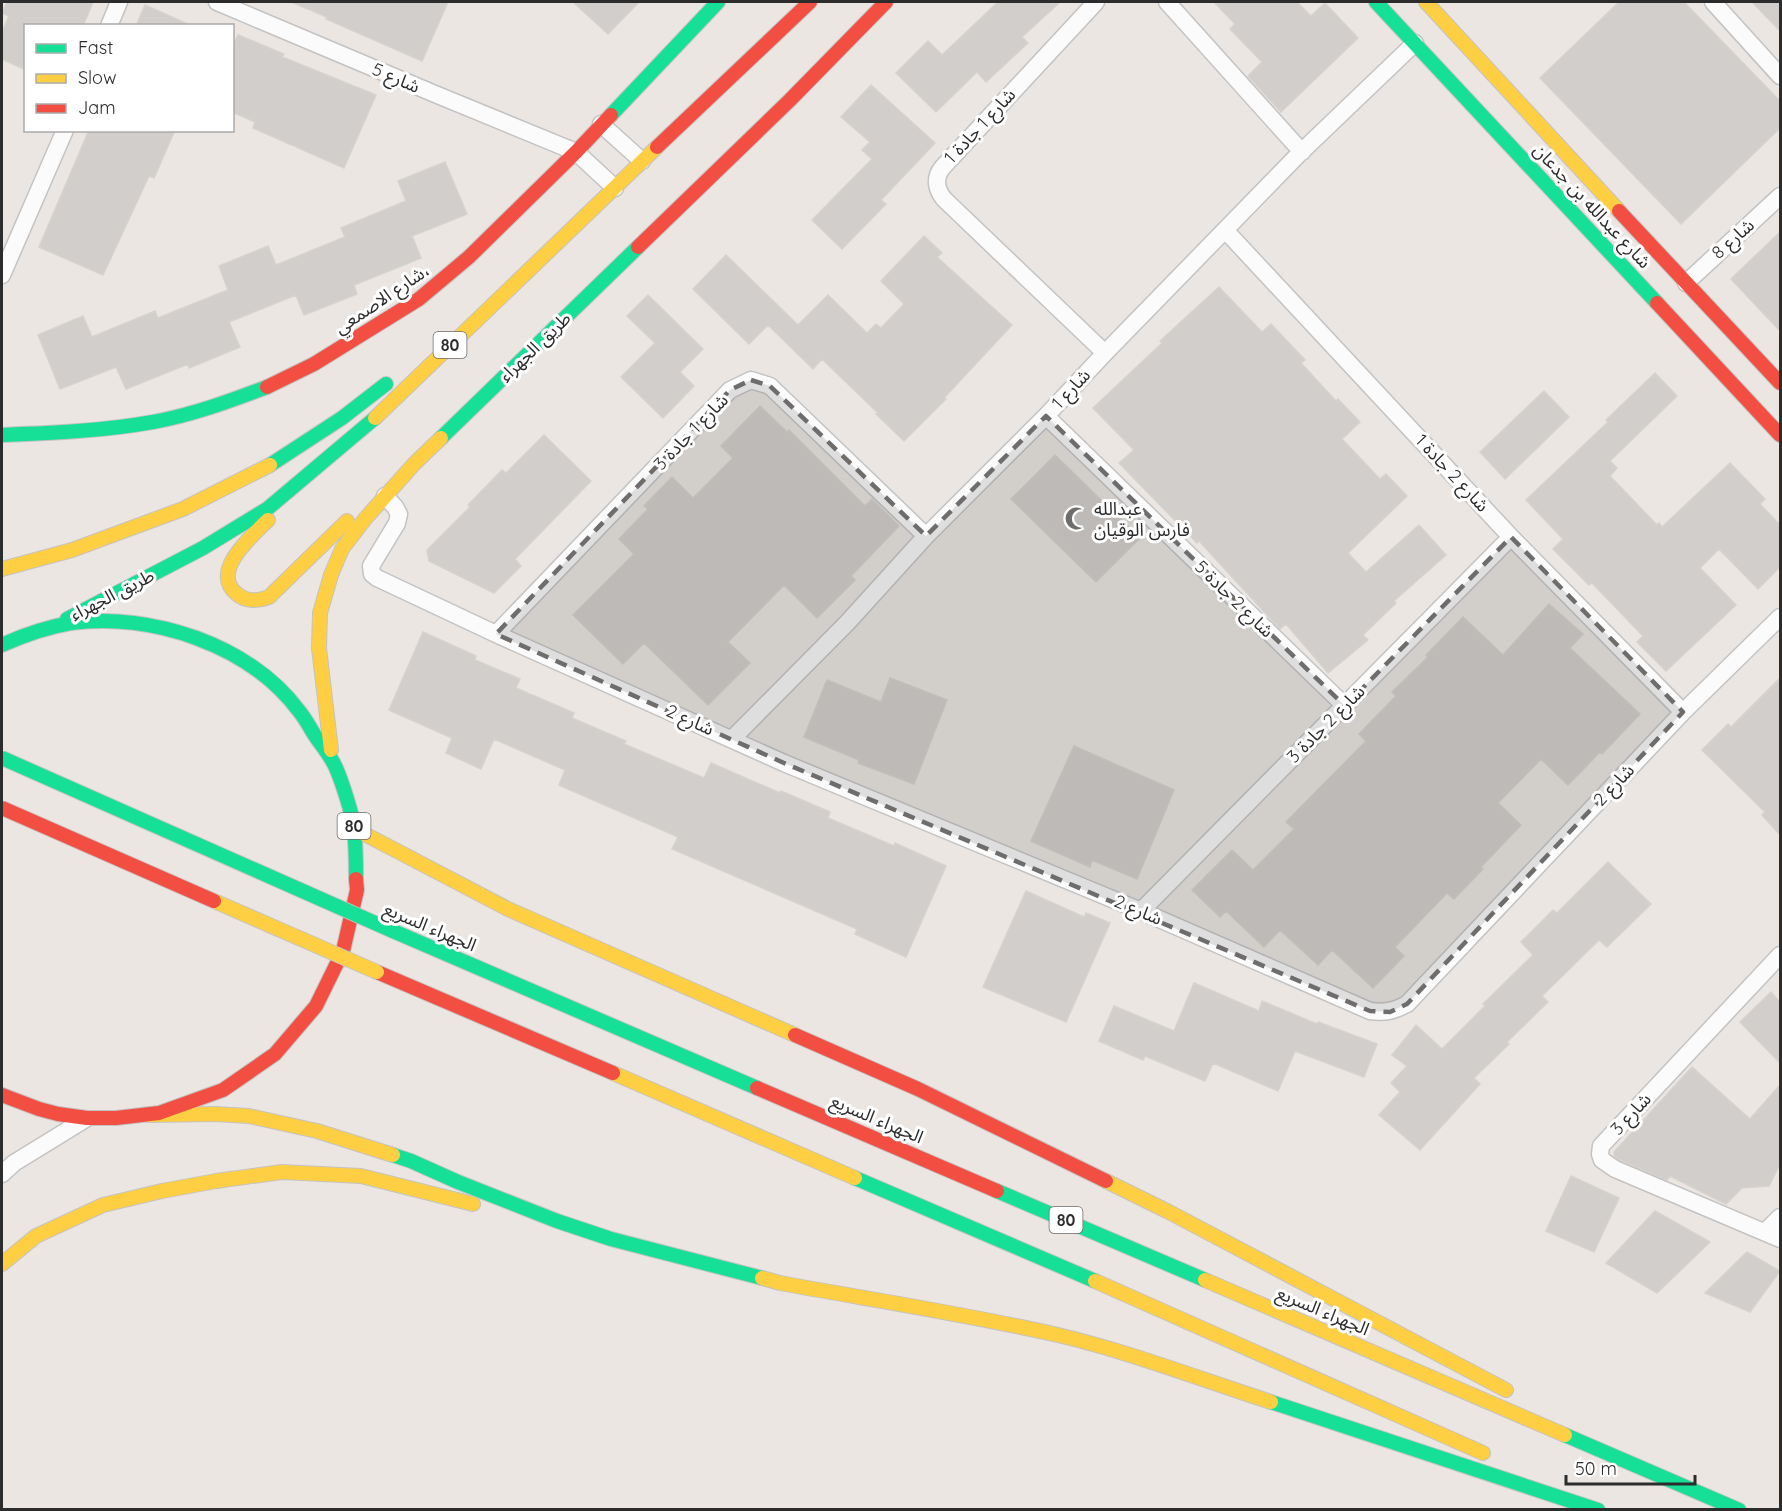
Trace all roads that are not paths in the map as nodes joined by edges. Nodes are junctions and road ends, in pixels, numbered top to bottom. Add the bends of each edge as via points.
1 (119, 2) edge
2 (217, 2) edge
3 (718, 2) edge
4 (810, 2) edge
5 (886, 2) edge
6 (1096, 2) edge
7 (1167, 2) edge
8 (1376, 2) edge
9 (1426, 2) edge
10 (1713, 2) edge
11 (110, 24) edge
12 (1415, 43) junction
13 (1780, 76) edge
14 (601, 124) junction
15 (64, 132) edge
16 (1562, 150) junction
17 (576, 152) junction
18 (1302, 152) junction
19 (642, 161) junction
20 (1556, 180) junction
21 (1590, 181) junction
22 (615, 188) junction
23 (1780, 196) edge
24 (1225, 230) junction
25 (2, 275) edge
26 (1686, 282) junction
27 (503, 294) junction
28 (1105, 353) junction
29 (1780, 383) edge
30 (1046, 416) junction
31 (368, 425) junction
32 (2, 435) edge
33 (1780, 435) edge
34 (414, 464) junction
35 (385, 496) junction
36 (926, 536) junction
37 (1511, 537) junction
38 (2, 569) edge
39 (1780, 617) edge
40 (2, 629) edge
41 (39, 631) junction
42 (496, 634) junction
43 (2, 645) edge
44 (1345, 706) junction
45 (1683, 712) junction
46 (732, 739) junction
47 (332, 757) junction
48 (2, 759) edge
49 (2, 808) edge
50 (355, 828) junction
51 (1141, 911) junction
52 (1780, 955) edge
53 (2, 1095) edge
54 (150, 1115) junction
55 (87, 1118) junction
56 (2, 1173) edge
57 (1780, 1217) edge
58 (557, 1221) junction
59 (1765, 1232) junction
60 (1780, 1239) edge
61 (2, 1264) edge
62 (1520, 1397) dead end
63 (1551, 1414) dead end
64 (1490, 1456) dead end
65 (1523, 1471) dead end
66 (1667, 1478) junction
67 (1598, 1509) edge
68 (1610, 1509) edge
69 (1739, 1509) edge

1 - 11 street
2 - 17 street, شارع 5
3 - 14 main road, شارع الاصمعي،
4 - 19 main road, طريق الجهراء / 80
5 - 34 main road, طريق الجهراء / 80
6 - 28 street, شارع 1 جادة 1 via 942,168 937,183 944,199
7 - 18 street
8 - 12 main road, شارع عبدالله بن جدعان
9 - 16 main road, شارع عبدالله بن جدعان
10 - 13 street
12 - 18 street, شارع 1
12 - 20 main road, شارع عبدالله بن جدعان
14 - 17 main road, شارع الاصمعي،
14 - 19 street
15 - 25 street
16 - 20 main road
16 - 21 main road, شارع عبدالله بن جدعان
17 - 22 street
17 - 32 main road, شارع الاصمعي، via 469,257 419,299 304,369 210,408 153,422
18 - 24 street, شارع 1
19 - 22 main road, طريق الجهراء / 80
20 - 21 main road
20 - 33 main road, شارع عبدالله بن جدعان
21 - 26 main road, شارع عبدالله بن جدعان
22 - 27 main road, طريق الجهراء / 80
23 - 26 street, شارع 8
24 - 28 street, شارع 1
24 - 37 street, شارع 2 جادة 1
26 - 29 main road, شارع عبدالله بن جدعان
27 - 31 main road, طريق الجهراء / 80
27 - 38 main road via 342,418 278,461 183,509 72,550
28 - 30 street, شارع 1
30 - 36 street, شارع 1
30 - 44 street, شارع 2 جادة 5
31 - 34 main road via 262,526 234,559 227,573 234,592 252,600 269,597 349,519
31 - 41 main road, طريق الجهراء / 80 via 267,509 203,549
34 - 35 main road, طريق الجهراء / 80
35 - 42 street, شارع 2 via 399,514 371,566 372,574
35 - 47 main road, طريق الجهراء / 80 via 342,549 320,613 319,648
36 - 42 street, شارع 1 جادة 3 via 770,386 751,380 730,390
36 - 46 street, شارع 1
37 - 44 street, شارع 2 جادة 3
37 - 45 street, شارع 2 جادة 1
39 - 45 street, شارع 2
40 - 41 main road
41 - 43 main road, 80
41 - 47 main road, 80 via 88,621 130,621 173,629 214,644 251,665 284,692
42 - 46 street, شارع 2
44 - 51 street, شارع 2 جادة 3
45 - 51 street, شارع 2 via 1407,1004 1389,1012 1370,1011
46 - 51 street, شارع 2
47 - 50 main road, 80
48 - 66 main road, الجهراء السريع / 80, bridge
49 - 64 main road, 80, bridge
50 - 54 main road, 80 via 358,873 354,916 342,959 322,998 296,1034 264,1064 227,1089
50 - 62 main road via 508,909 939,1100 1179,1218
52 - 59 street, شارع 3 via 1601,1146 1600,1154 1615,1169
53 - 55 main road, 80 via 43,1110
54 - 55 main road, 80
54 - 58 main road via 249,1116 317,1131 411,1161
55 - 56 street
57 - 59 street
58 - 61 main road via 362,1176 282,1172 194,1185 103,1206 36,1236
58 - 67 main road via 780,1283 1060,1336 1160,1365
59 - 60 street, شارع 3
63 - 66 main road
65 - 68 main road
66 - 69 main road, الجهراء السريع / 80

